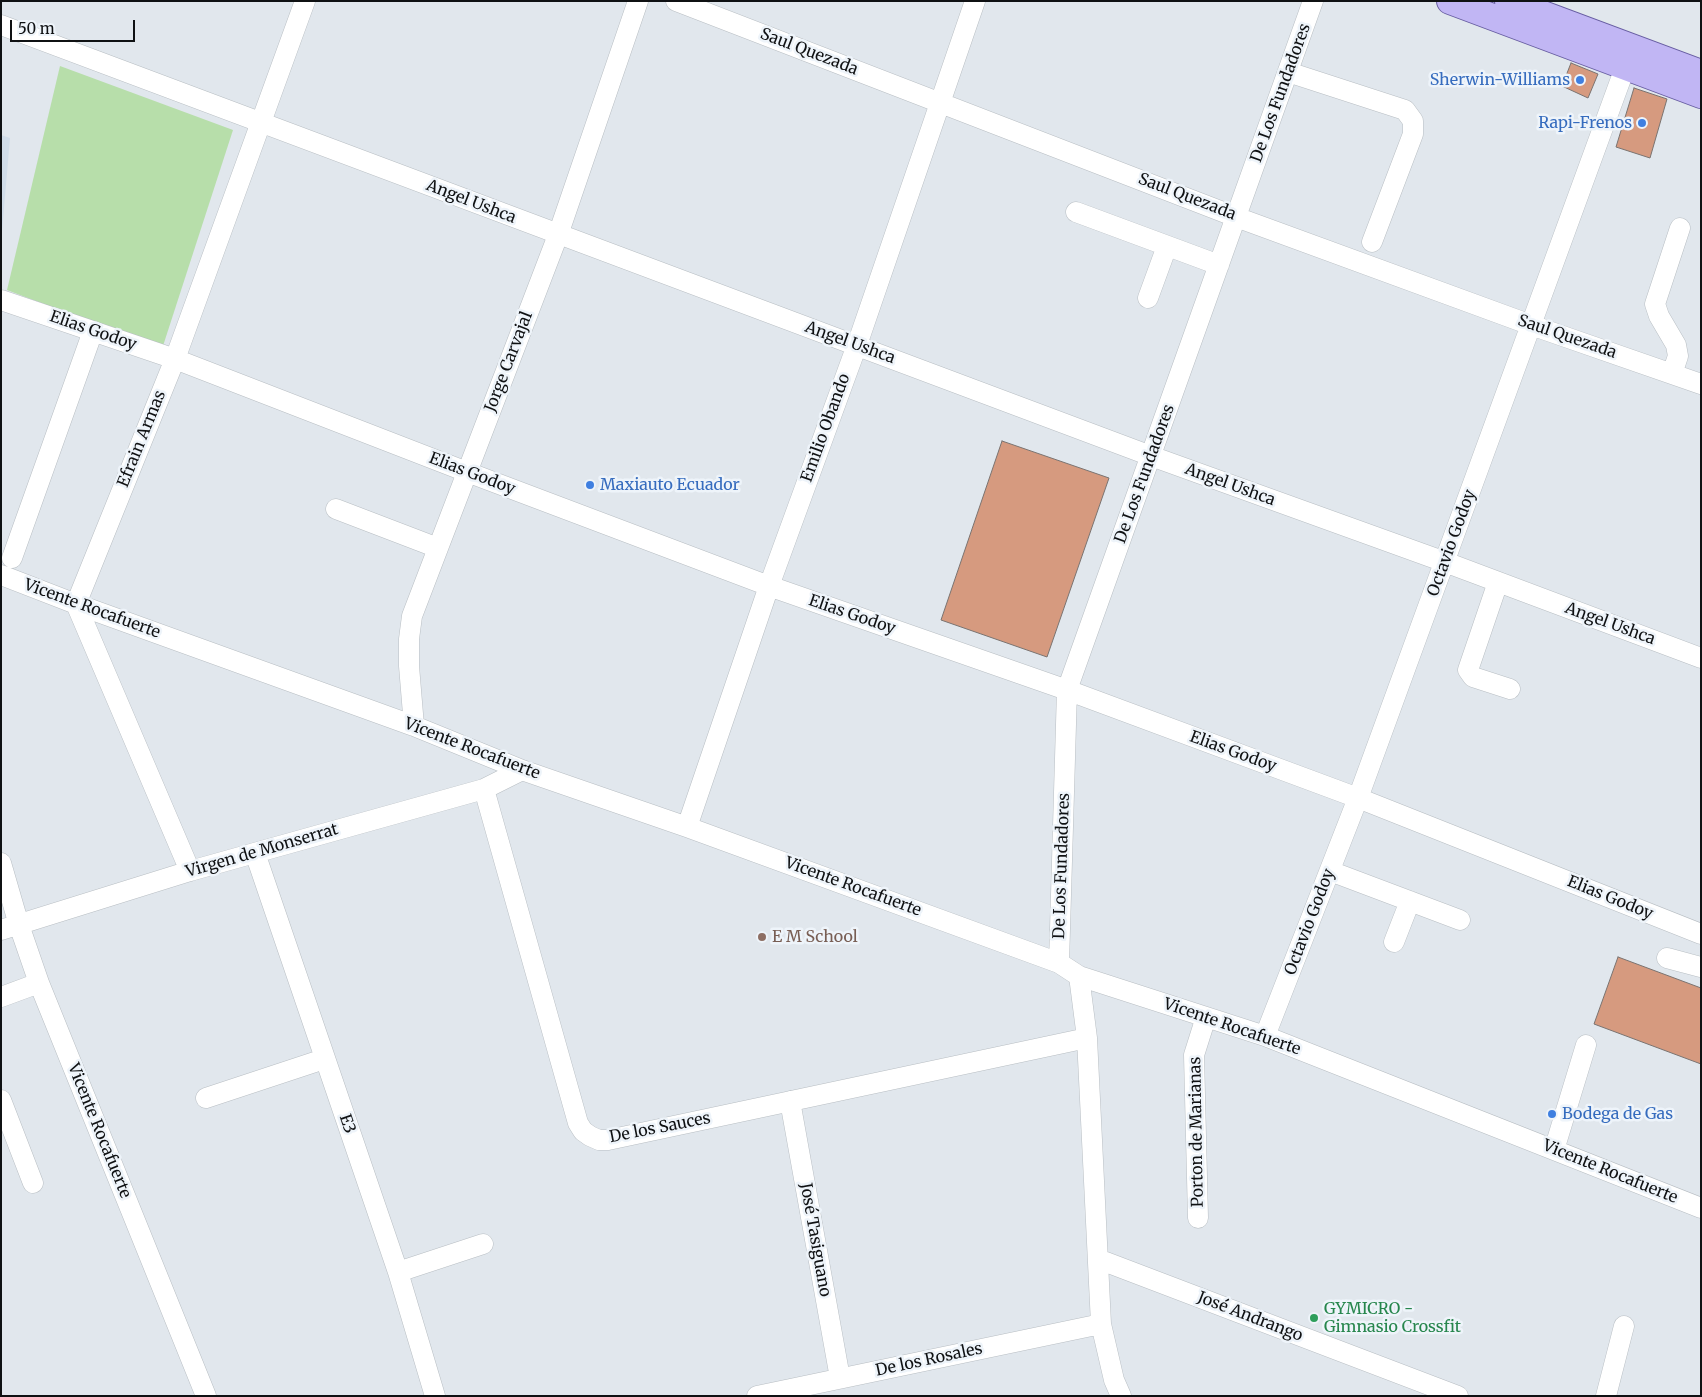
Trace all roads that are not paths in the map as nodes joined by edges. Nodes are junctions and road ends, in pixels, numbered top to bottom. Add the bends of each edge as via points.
1 (305, 1) edge
2 (638, 1) edge
3 (676, 1) edge
4 (975, 1) edge
5 (1314, 1) edge
6 (1450, 1) edge
7 (1519, 3) edge
8 (1, 25) edge
9 (1629, 57) junction
10 (1288, 72) junction
11 (1701, 73) edge
12 (1701, 94) edge
13 (941, 103) junction
14 (260, 122) junction
15 (1076, 212) dead end
16 (1236, 217) junction
17 (1680, 228) dead end
18 (558, 235) junction
19 (1372, 242) dead end
20 (1167, 246) junction
21 (1219, 265) junction
22 (1148, 298) dead end
23 (1, 300) edge
24 (1531, 325) junction
25 (93, 331) junction
26 (857, 345) junction
27 (175, 359) junction
28 (1672, 374) junction
29 (1701, 384) edge
30 (1151, 456) junction
31 (467, 472) junction
32 (336, 509) dead end
33 (438, 548) junction
34 (12, 558) dead end
35 (1445, 562) junction
36 (1, 575) edge
37 (1498, 582) junction
38 (769, 586) junction
39 (76, 604) junction
40 (1701, 658) edge
41 (1510, 689) dead end
42 (1068, 690) junction
43 (414, 726) junction
44 (522, 770) junction
45 (484, 790) junction
46 (1358, 798) junction
47 (688, 827) junction
48 (255, 853) junction
49 (1, 863) edge
50 (1330, 870) junction
51 (190, 871) junction
52 (1410, 901) junction
53 (1460, 920) dead end
54 (10, 928) edge
55 (1701, 934) edge
56 (1394, 942) dead end
57 (1667, 958) dead end
58 (1059, 962) junction
59 (1701, 967) edge
60 (1079, 976) junction
61 (39, 983) junction
62 (1, 997) edge
63 (1206, 1017) junction
64 (1265, 1036) junction
65 (1087, 1038) junction
66 (1586, 1045) dead end
67 (324, 1059) junction
68 (206, 1098) dead end
69 (1, 1100) edge
70 (790, 1101) junction
71 (1554, 1150) junction
72 (34, 1183) dead end
73 (1701, 1208) edge
74 (1198, 1218) dead end
75 (483, 1244) dead end
76 (1098, 1259) junction
77 (398, 1272) junction
78 (1101, 1324) junction
79 (1624, 1326) dead end
80 (826, 1385) edge
81 (206, 1396) edge
82 (435, 1396) edge
83 (757, 1396) edge
84 (1121, 1396) edge
85 (1458, 1396) edge
86 (1606, 1396) edge

1 - 14 street, Efrain Armas
2 - 18 street, Jorge Carvajal
3 - 13 street, Saul Quezada
4 - 13 street, Emilio Obando
5 - 10 street, De Los Fundadores
6 - 9 main road
7 - 9 main road
8 - 14 street, Angel Ushca
9 - 11 main road
9 - 12 main road
9 - 24 street, Octavio Godoy
10 - 16 street, De Los Fundadores
10 - 19 street via 1405,110 1413,121 1413,134
13 - 16 street, Saul Quezada
13 - 26 street, Emilio Obando
14 - 18 street, Angel Ushca
14 - 27 street, Efrain Armas
15 - 20 street
16 - 21 street, De Los Fundadores
16 - 24 street, Saul Quezada
17 - 28 street via 1655,304 1676,346 1678,356
18 - 26 street, Angel Ushca
18 - 31 street, Jorge Carvajal
20 - 21 street
20 - 22 street
21 - 30 street, De Los Fundadores
23 - 25 street, Elias Godoy
24 - 28 street, Saul Quezada
24 - 35 street, Octavio Godoy
25 - 27 street, Elias Godoy
25 - 34 street
26 - 30 street, Angel Ushca
26 - 38 street, Emilio Obando
27 - 31 street, Elias Godoy
27 - 39 street, Efrain Armas
28 - 29 street, Saul Quezada
30 - 35 street, Angel Ushca
30 - 42 street, De Los Fundadores
31 - 33 street, Jorge Carvajal
31 - 38 street, Elias Godoy
32 - 33 street
33 - 43 street, Jorge Carvajal via 412,616 409,666
35 - 37 street, Angel Ushca
35 - 46 street, Octavio Godoy
36 - 39 street, Vicente Rocafuerte
37 - 40 street, Angel Ushca
37 - 41 street via 1468,670 1473,677
38 - 42 street, Elias Godoy
38 - 47 street, Emilio Obando
39 - 43 street, Vicente Rocafuerte
39 - 51 street
42 - 46 street, Elias Godoy
42 - 58 street, De Los Fundadores
43 - 44 street, Vicente Rocafuerte
44 - 45 street, Virgen de Monserrat
44 - 47 street, Vicente Rocafuerte
45 - 48 street, Virgen de Monserrat
45 - 70 street, De los Sauces via 578,1123 583,1131 599,1140 608,1140
46 - 50 street, Octavio Godoy
46 - 55 street, Elias Godoy
47 - 58 street, Vicente Rocafuerte
48 - 51 street, Virgen de Monserrat
48 - 67 street, E3
49 - 54 street, Vicente Rocafuerte
50 - 52 street
50 - 64 street, Octavio Godoy
51 - 54 street, Virgen de Monserrat
52 - 53 street
52 - 56 street
54 - 61 street, Vicente Rocafuerte
57 - 59 street
58 - 60 street, Vicente Rocafuerte
60 - 63 street, Vicente Rocafuerte
60 - 65 street
61 - 62 street
61 - 81 street, Vicente Rocafuerte
63 - 64 street, Vicente Rocafuerte
63 - 74 street, Porton de Marianas via 1194,1055
64 - 71 street, Vicente Rocafuerte
65 - 70 street, De los Sauces
65 - 76 street
66 - 71 street
67 - 68 street
67 - 77 street, E3
69 - 72 street
70 - 80 street, José Tasiguano
71 - 73 street, Vicente Rocafuerte
75 - 77 street
76 - 78 street
76 - 85 street, José Andrango
77 - 82 street, E3
78 - 80 street, De los Rosales
78 - 84 street
79 - 86 street
80 - 83 street, De los Rosales

